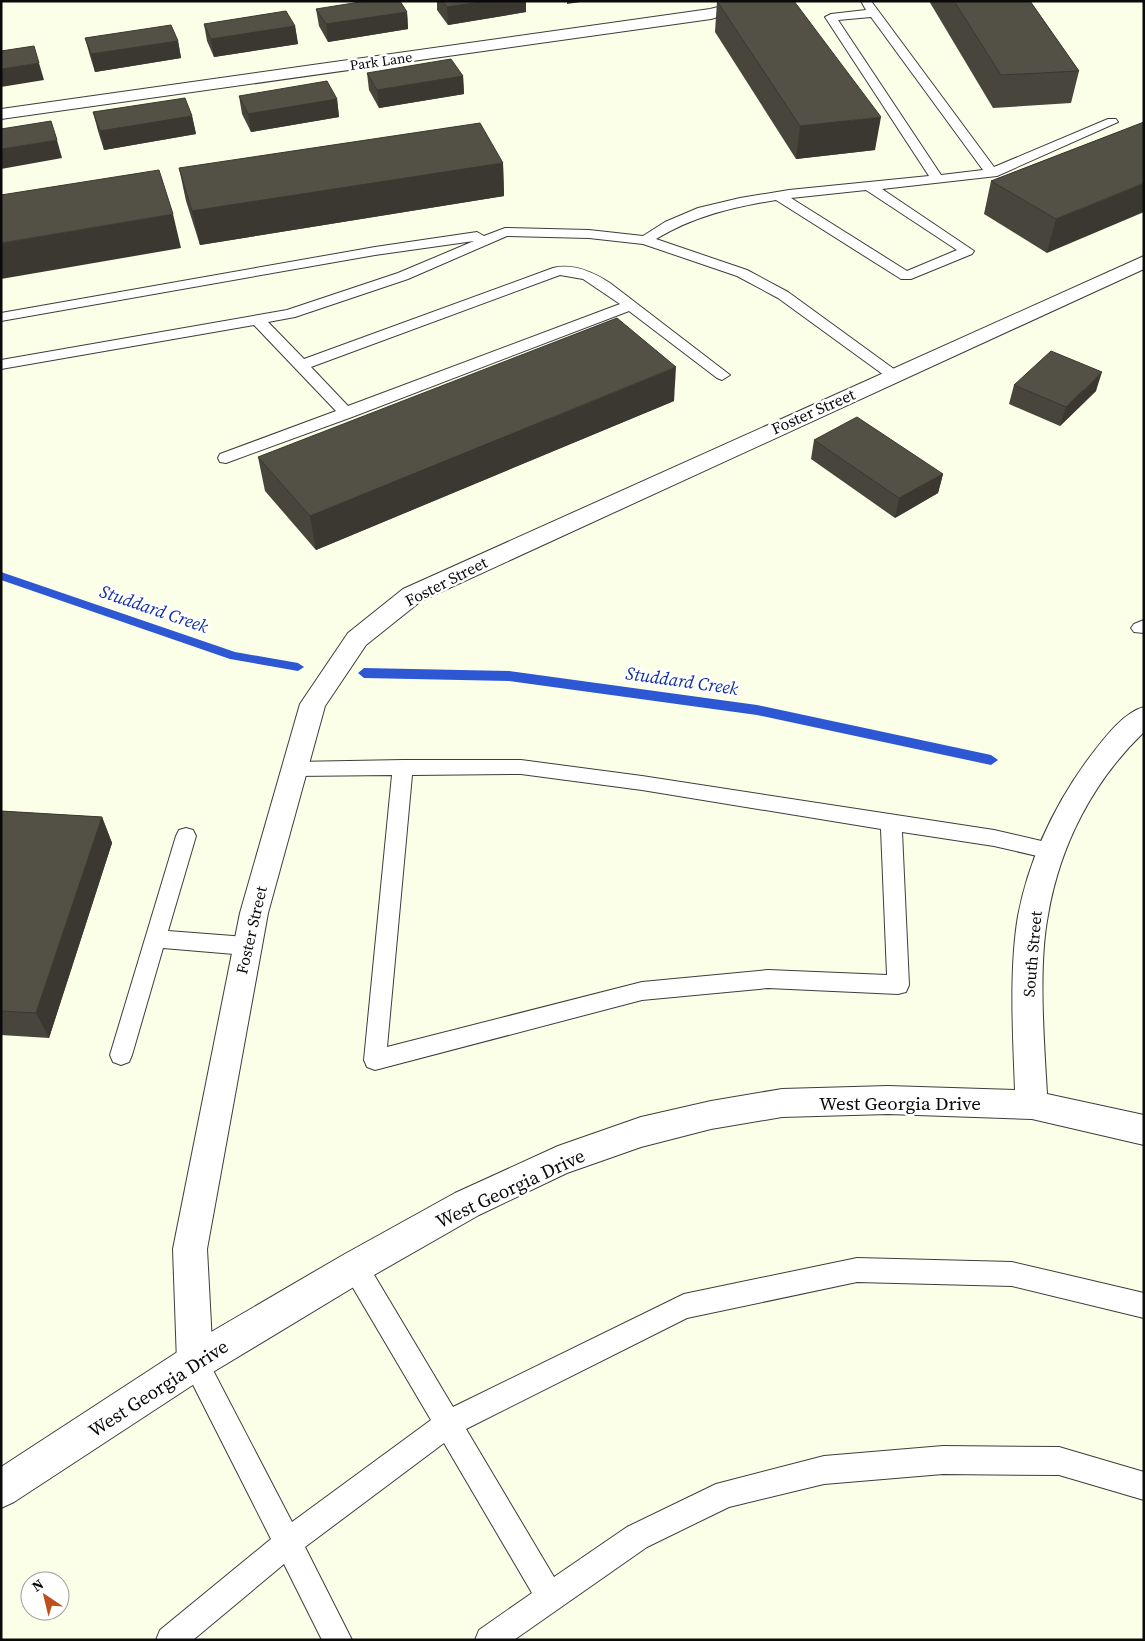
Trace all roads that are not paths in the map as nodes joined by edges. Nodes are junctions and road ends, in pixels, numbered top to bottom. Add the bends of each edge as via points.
1 (760, 1) edge
2 (865, 1) edge
3 (873, 12) junction
4 (1, 114) edge
5 (1112, 122) dead end
6 (992, 173) junction
7 (937, 179) junction
8 (868, 186) junction
9 (779, 196) junction
10 (505, 232) junction
11 (645, 240) junction
12 (1144, 262) edge
13 (631, 305) junction
14 (1, 317) edge
15 (258, 320) junction
16 (1, 365) edge
17 (302, 365) junction
18 (722, 374) dead end
19 (893, 375) junction
20 (347, 414) junction
21 (226, 458) dead end
22 (1144, 716) edge
23 (403, 768) junction
24 (295, 770) junction
25 (891, 821) junction
26 (186, 836) dead end
27 (1050, 851) junction
28 (155, 940) junction
29 (246, 946) junction
30 (121, 1056) dead end
31 (1032, 1105) junction
32 (1144, 1130) edge
33 (355, 1267) junction
34 (1144, 1306) edge
35 (196, 1362) junction
36 (447, 1424) junction
37 (1144, 1486) edge
38 (1, 1489) edge
39 (289, 1542) junction
40 (550, 1597) junction
41 (170, 1640) edge
42 (338, 1640) edge
43 (489, 1640) edge

1 - 4 street, Park Lane via 711,14
2 - 3 lane
3 - 6 lane
3 - 7 lane via 831,17
5 - 6 lane
6 - 7 lane
7 - 8 lane
8 - 9 lane
8 - 9 lane via 967,251 906,276
9 - 11 lane via 704,211
10 - 11 lane via 589,234
10 - 14 lane via 375,251
10 - 15 lane via 404,276 290,314
11 - 19 lane via 742,273 777,292
12 - 19 street, Foster Street
13 - 17 lane via 584,272 558,271
13 - 18 lane
13 - 20 lane
15 - 16 lane
15 - 17 lane
17 - 20 lane
19 - 24 street, Foster Street via 412,595 358,639 313,704
20 - 21 lane
22 - 27 street, South Street via 1094,768 1072,804
23 - 24 lane
23 - 25 lane via 521,767
23 - 25 lane via 375,1060 642,991 768,979 898,985
24 - 29 street, Foster Street
25 - 27 lane
26 - 28 lane
27 - 31 street, South Street via 1031,936 1027,996
28 - 29 lane
28 - 30 lane
29 - 35 street, Foster Street via 190,1250
31 - 32 street, West Georgia Drive
31 - 33 street, West Georgia Drive via 869,1100 782,1103 711,1115 641,1132 558,1161 467,1204
33 - 35 street, West Georgia Drive
33 - 36 lane
34 - 36 lane via 1012,1274 857,1270 684,1306
35 - 38 street, West Georgia Drive
35 - 39 lane
36 - 39 lane
36 - 40 lane
37 - 40 lane via 1059,1461 943,1460 824,1470 726,1494 637,1537
39 - 41 lane
39 - 42 lane
40 - 43 lane

